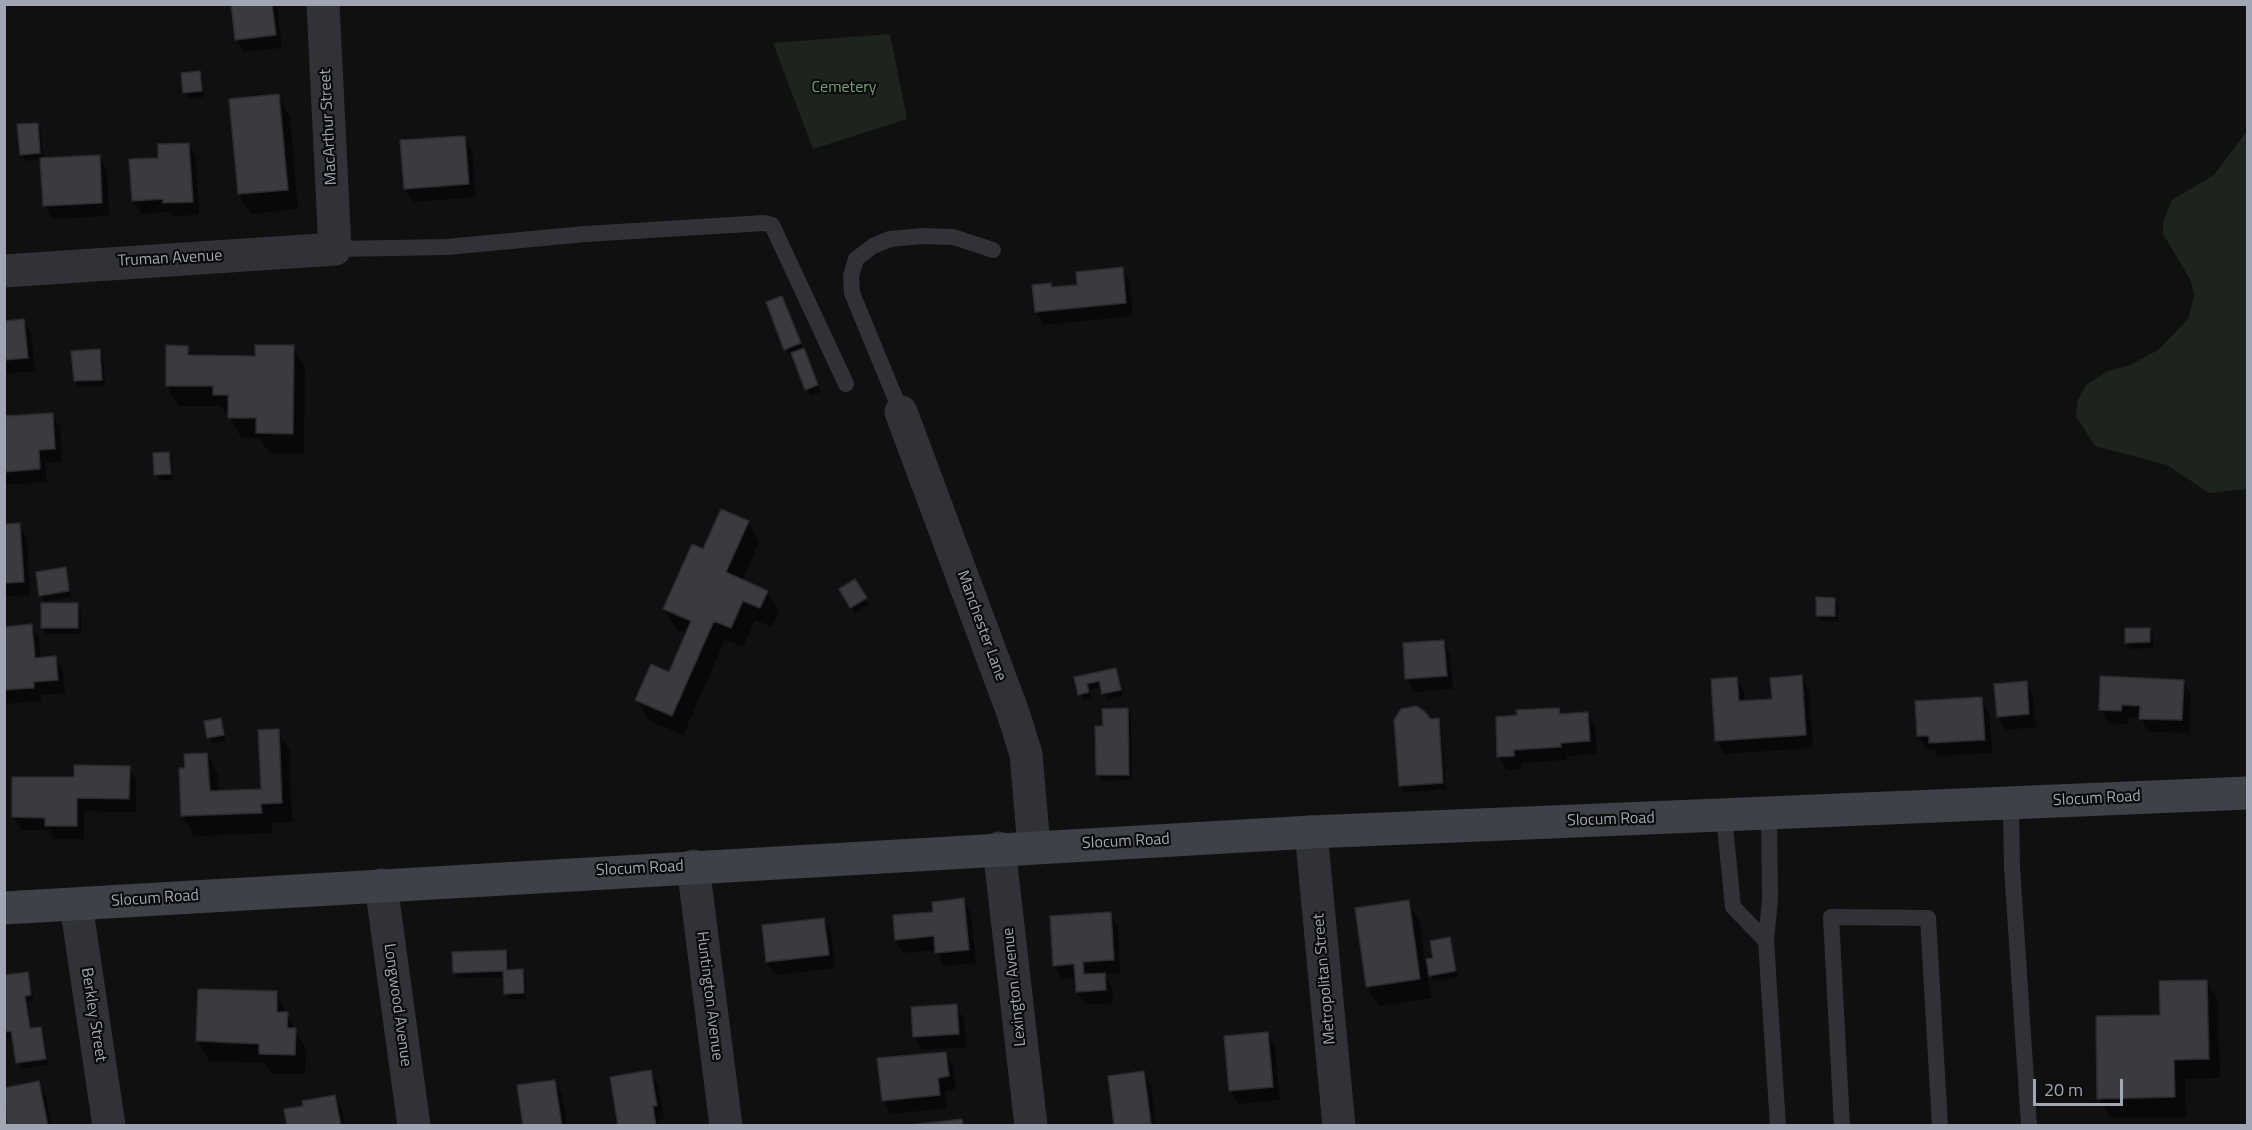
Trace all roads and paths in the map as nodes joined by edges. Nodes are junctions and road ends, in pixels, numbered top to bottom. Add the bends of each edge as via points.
1 (323, 4) edge
2 (335, 249) junction
3 (993, 250) dead end
4 (4, 271) edge
5 (846, 384) dead end
6 (901, 412) joint
7 (2247, 792) edge
8 (2011, 804) junction
9 (1769, 814) junction
10 (1724, 816) junction
11 (1311, 832) junction
12 (1034, 847) junction
13 (999, 848) junction
14 (693, 866) junction
15 (381, 885) junction
16 (76, 904) junction
17 (4, 908) edge
18 (1766, 941) junction
19 (109, 1125) edge
20 (414, 1125) edge
21 (726, 1125) edge
22 (1031, 1125) edge
23 (1339, 1125) edge
24 (1778, 1125) edge
25 (1842, 1125) edge
26 (1940, 1125) edge
27 (2029, 1125) edge

1 - 2 street, MacArthur Street
2 - 4 street, Truman Avenue
2 - 5 lane via 447,247 585,234 772,225
3 - 6 lane via 953,237 923,236 890,239 856,260 851,276 852,293
6 - 12 street, Manchester Lane via 1026,754
7 - 8 main road, Slocum Road
8 - 9 main road, Slocum Road
8 - 27 lane
9 - 10 main road, Slocum Road
9 - 18 lane via 1770,899
10 - 11 main road, Slocum Road
10 - 18 lane via 1733,907
11 - 12 main road, Slocum Road
11 - 23 street, Metropolitan Street
12 - 13 main road, Slocum Road
13 - 14 main road, Slocum Road
13 - 22 street, Lexington Avenue
14 - 15 main road, Slocum Road
14 - 21 street, Huntington Avenue
15 - 16 main road, Slocum Road
15 - 20 street, Longwood Avenue
16 - 17 main road, Slocum Road
16 - 19 street, Berkley Street
18 - 24 lane
25 - 26 lane via 1831,917 1928,918

